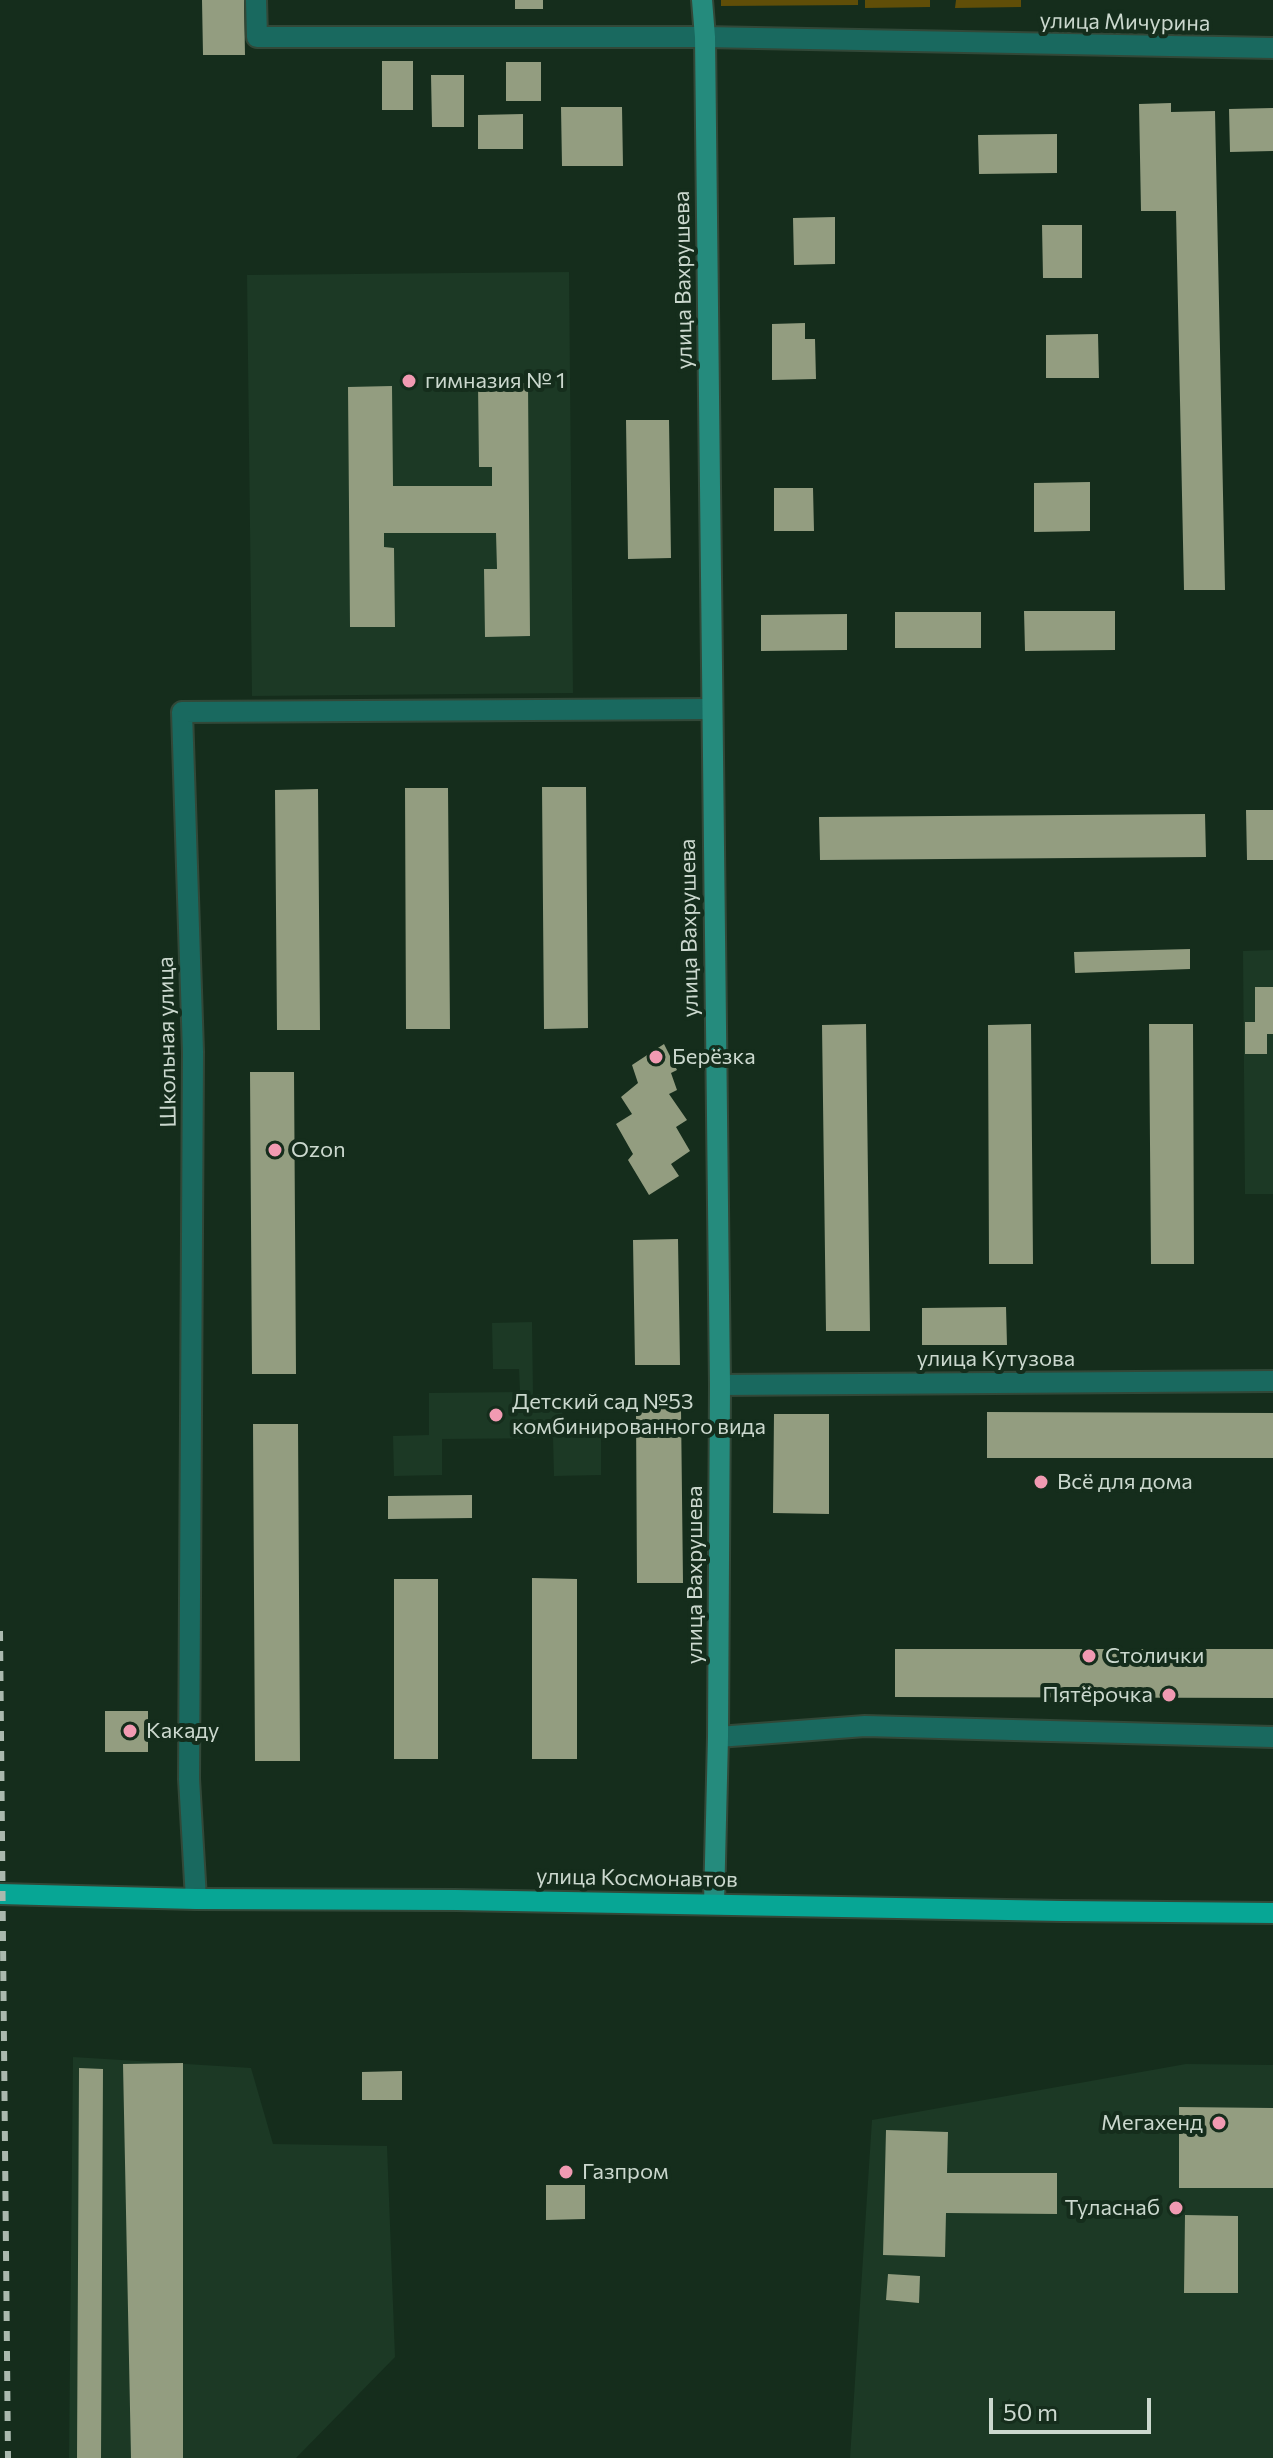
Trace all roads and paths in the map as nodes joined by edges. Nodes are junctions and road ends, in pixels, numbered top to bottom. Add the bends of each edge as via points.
1 (256, 0) edge
2 (702, 0) edge
3 (705, 37) junction
4 (1273, 48) edge
5 (711, 709) junction
6 (1273, 1381) edge
7 (720, 1385) junction
8 (718, 1737) junction
9 (1273, 1737) edge
10 (0, 1894) edge
11 (196, 1899) junction
12 (714, 1903) junction
13 (1273, 1913) edge

1 - 3 street, улица Мичурина via 257,37
2 - 3 main road, улица Вахрушева
3 - 4 street, улица Мичурина
3 - 5 main road, улица Вахрушева
5 - 7 main road, улица Вахрушева
5 - 11 street, Школьная улица via 182,712 193,1052 189,1779
6 - 7 street, улица Кутузова
7 - 8 main road, улица Вахрушева
8 - 9 street via 865,1726
8 - 12 main road, улица Вахрушева
10 - 11 main road, улица Космонавтов
11 - 12 main road, улица Космонавтов
12 - 13 main road, улица Космонавтов

